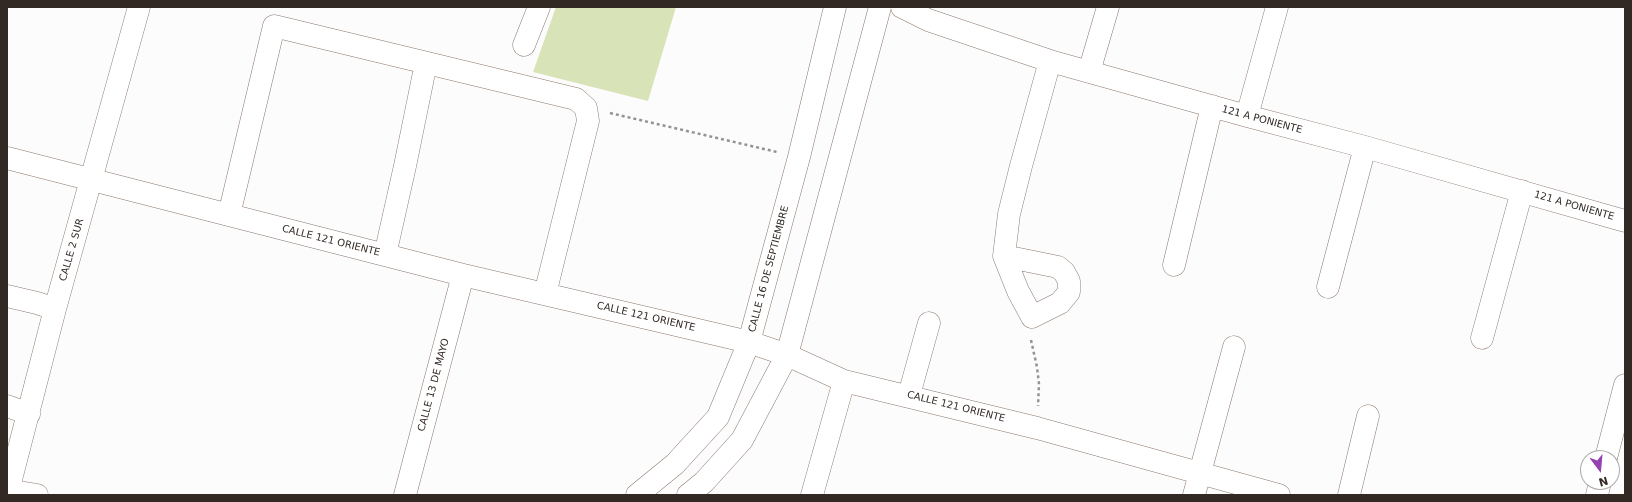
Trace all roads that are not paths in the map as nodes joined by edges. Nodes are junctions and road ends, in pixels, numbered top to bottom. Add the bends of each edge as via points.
1 (139, 7) edge
2 (539, 7) edge
3 (835, 7) edge
4 (880, 7) edge
5 (902, 7) edge
6 (1108, 7) edge
7 (1277, 7) edge
8 (930, 14) edge
9 (524, 45) dead end
10 (1050, 61) junction
11 (426, 63) junction
12 (1088, 72) junction
13 (1212, 106) junction
14 (1247, 116) junction
15 (1365, 147) junction
16 (7, 158) edge
17 (91, 180) junction
18 (1522, 191) junction
19 (229, 215) junction
20 (1625, 221) edge
21 (385, 255) junction
22 (1004, 256) junction
23 (1174, 265) dead end
24 (463, 275) junction
25 (1328, 287) dead end
26 (545, 294) junction
27 (7, 296) edge
28 (55, 309) junction
29 (930, 323) dead end
30 (1482, 338) dead end
31 (749, 342) junction
32 (1234, 347) dead end
33 (787, 356) junction
34 (844, 380) junction
35 (1625, 385) edge
36 (909, 396) junction
37 (7, 406) edge
38 (29, 414) junction
39 (1368, 416) dead end
40 (1608, 450) edge
41 (1200, 473) junction
42 (7, 492) edge
43 (37, 495) edge
44 (405, 495) edge
45 (637, 495) edge
46 (688, 495) edge
47 (812, 495) edge
48 (1194, 495) edge
49 (1278, 495) edge
50 (1349, 495) edge

1 - 17 street, CALLE 2 SUR
2 - 9 street
3 - 31 street, CALLE 16 DE SEPTIEMBRE via 800,157
4 - 33 street
5 - 8 street, 121 A PONIENTE
6 - 12 street
7 - 14 street
8 - 10 street, 121 A PONIENTE
10 - 12 street, 121 A PONIENTE
10 - 22 street via 1009,214
11 - 19 street via 274,26
11 - 21 street
11 - 26 street via 576,99 586,108 588,121
12 - 13 street, 121 A PONIENTE
13 - 14 street, 121 A PONIENTE
13 - 23 street
14 - 15 street, 121 A PONIENTE
15 - 18 street, 121 A PONIENTE
15 - 25 street
16 - 17 street, CALLE 121 ORIENTE
17 - 19 street, CALLE 121 ORIENTE
17 - 28 street, CALLE 2 SUR
18 - 20 street, 121 A PONIENTE
18 - 30 street
19 - 21 street, CALLE 121 ORIENTE
21 - 24 street, CALLE 121 ORIENTE
22 - 22 street via 1058,267 1069,281 1069,292 1060,303 1032,317
24 - 26 street, CALLE 121 ORIENTE
24 - 44 street, CALLE 13 DE MAYO
26 - 31 street, CALLE 121 ORIENTE
27 - 28 street
28 - 38 street, CALLE 2 SUR
29 - 36 street
31 - 33 street, CALLE 121 ORIENTE
31 - 45 street, CALLE 16 DE SEPTIEMBRE via 718,416 675,464
32 - 41 street
33 - 34 street, CALLE 121 ORIENTE
33 - 46 street via 742,440 704,482
34 - 36 street, CALLE 121 ORIENTE
34 - 47 street
35 - 40 street
36 - 41 street, CALLE 121 ORIENTE via 1038,428
37 - 38 street
38 - 42 street, CALLE 2 SUR
39 - 50 street
41 - 48 street
41 - 49 street, CALLE 121 ORIENTE
42 - 43 street

